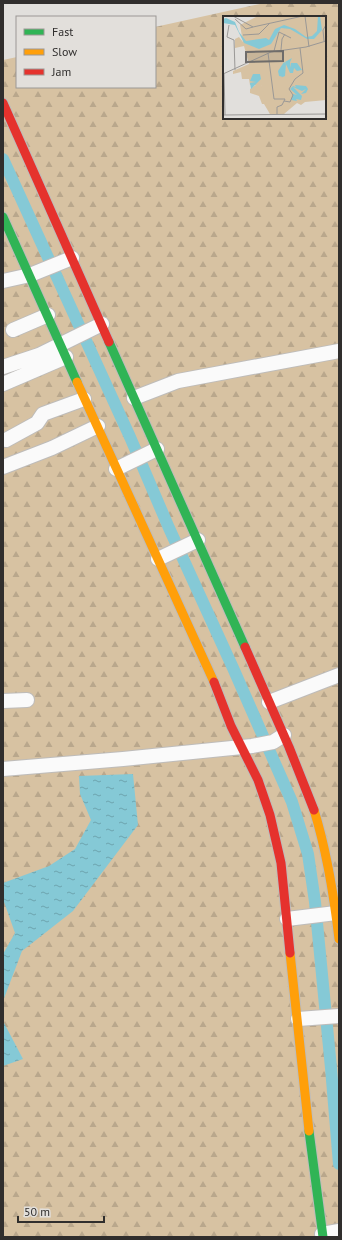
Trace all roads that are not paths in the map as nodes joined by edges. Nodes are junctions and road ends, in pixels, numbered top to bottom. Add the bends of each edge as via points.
1 (3, 103) edge
2 (3, 217) edge
3 (72, 258) junction
4 (34, 274) junction
5 (3, 281) edge
6 (48, 315) junction
7 (102, 324) junction
8 (13, 330) dead end
9 (66, 347) junction
10 (339, 351) edge
11 (3, 367) edge
12 (3, 384) edge
13 (134, 398) junction
14 (84, 399) junction
15 (98, 426) junction
16 (6, 440) dead end
17 (150, 453) junction
18 (3, 467) edge
19 (120, 467) junction
20 (198, 540) junction
21 (158, 559) junction
22 (339, 675) edge
23 (26, 700) dead end
24 (3, 701) edge
25 (269, 702) junction
26 (278, 738) junction
27 (246, 747) junction
28 (3, 769) edge
29 (287, 920) junction
30 (338, 926) edge
31 (336, 1016) edge
32 (304, 1019) junction
33 (339, 1231) edge
34 (322, 1236) edge

1 - 3 street
2 - 4 street
3 - 4 street
3 - 7 street
4 - 5 street
4 - 6 street
6 - 8 street
6 - 9 street
7 - 9 street via 87,331
7 - 13 street
9 - 11 street
9 - 12 street
9 - 14 street
10 - 13 street via 178,382
13 - 17 street
14 - 15 street
14 - 16 street via 43,414 37,423
15 - 18 street
15 - 19 street
17 - 19 street
17 - 20 street
19 - 21 street
20 - 21 street
20 - 25 street
21 - 27 street via 218,690 228,720
22 - 25 street
23 - 24 street
25 - 26 street
26 - 27 street
26 - 30 street via 310,801 320,830
27 - 28 street
27 - 29 street via 274,832 281,863
29 - 30 street
29 - 32 street via 291,964
31 - 32 street
32 - 34 street via 307,1112
33 - 34 street

